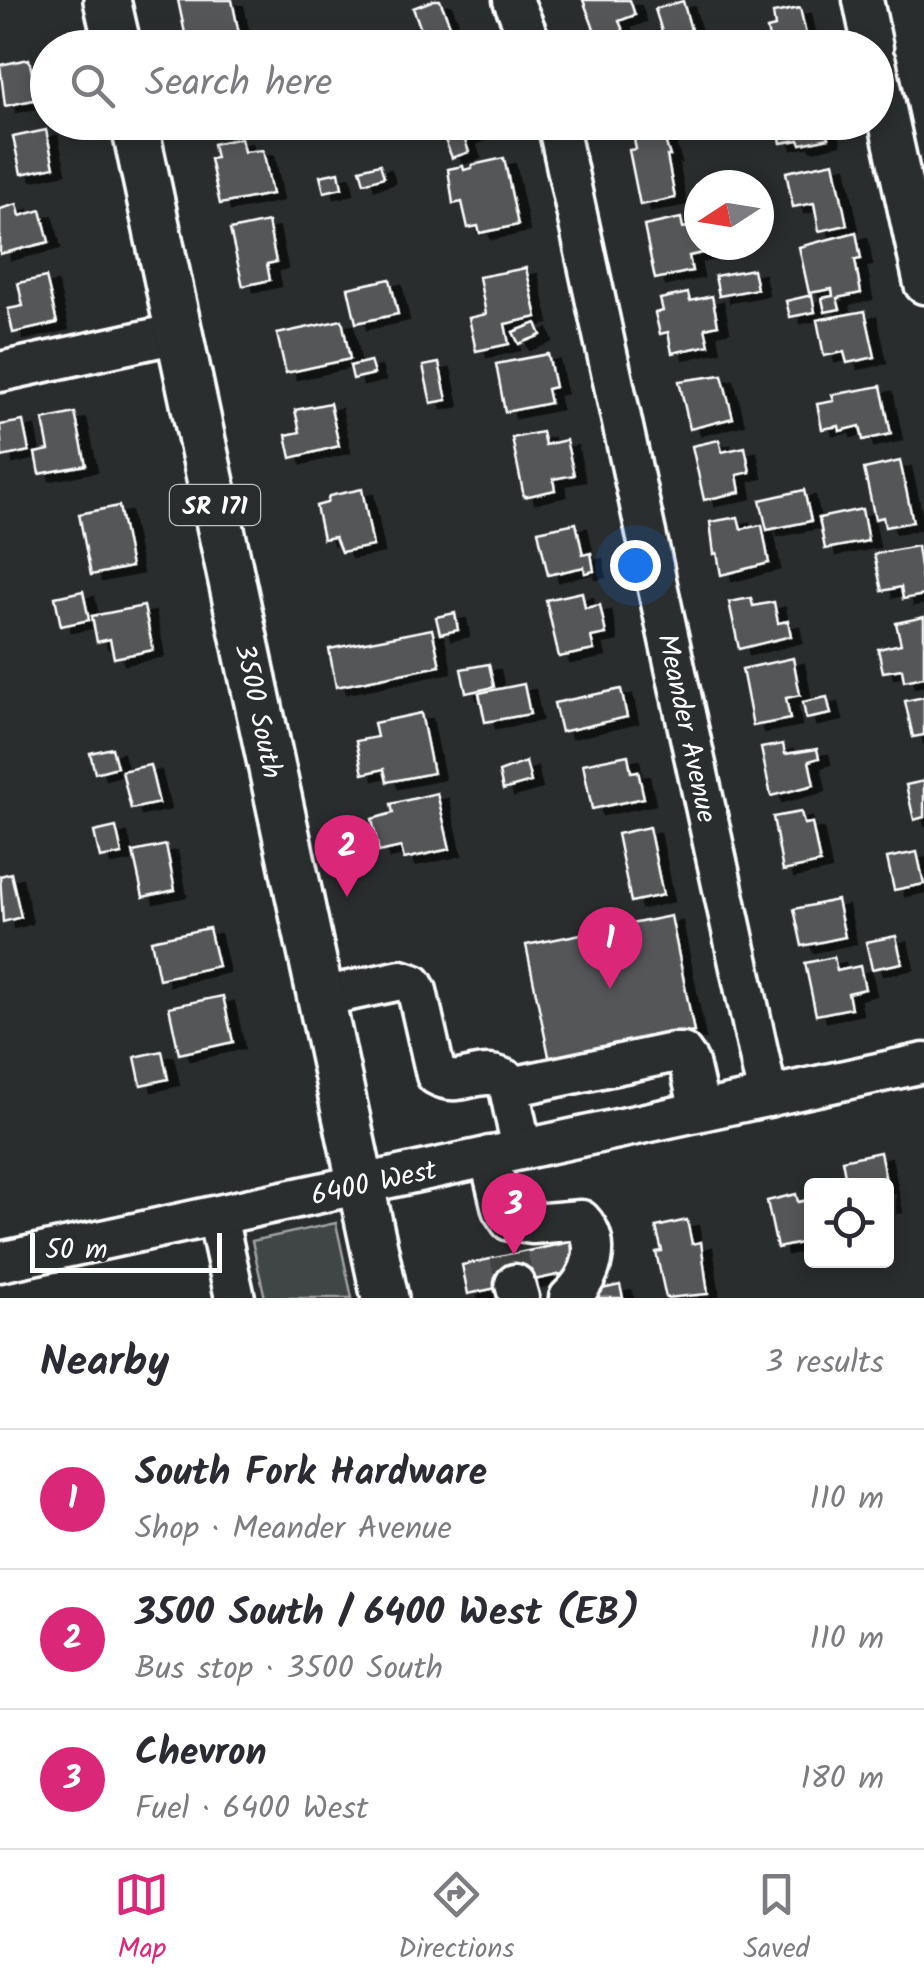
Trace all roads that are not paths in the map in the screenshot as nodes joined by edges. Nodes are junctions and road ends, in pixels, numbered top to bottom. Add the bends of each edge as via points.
1 (108, 0) edge
2 (513, 0) edge
3 (863, 0) edge
4 (114, 30) edge
5 (526, 30) edge
6 (869, 30) edge
7 (138, 140) edge
8 (561, 140) edge
9 (893, 140) edge
10 (924, 284) edge
11 (178, 333) junction
12 (0, 372) edge
13 (321, 997) junction
14 (924, 1063) edge
15 (516, 1086) junction
16 (768, 1097) junction
17 (700, 1111) junction
18 (505, 1152) junction
19 (361, 1185) junction
20 (217, 1216) junction
21 (0, 1262) edge
22 (513, 1264) edge
23 (234, 1298) edge
24 (385, 1298) edge
25 (568, 1298) edge

1 - 4 main road
2 - 5 street
3 - 6 street
7 - 11 main road, 3500 South / SR 171
8 - 16 street, Meander Avenue
9 - 10 street
11 - 12 street
11 - 13 main road, 3500 South / SR 171
13 - 15 street via 401,980 413,984 436,1076 502,1075
13 - 19 main road, 3500 South / SR 171
14 - 16 street, 6400 West
15 - 17 street via 682,1053
15 - 18 street
16 - 17 street, 6400 West
17 - 18 street, 6400 West
18 - 19 street, 6400 West
18 - 22 street via 502,1209
19 - 20 street, 6400 West
19 - 24 main road, 3500 South / SR 171
20 - 21 street, 6400 West
20 - 23 street
22 - 25 street via 532,1224 581,1220 594,1244 593,1260

